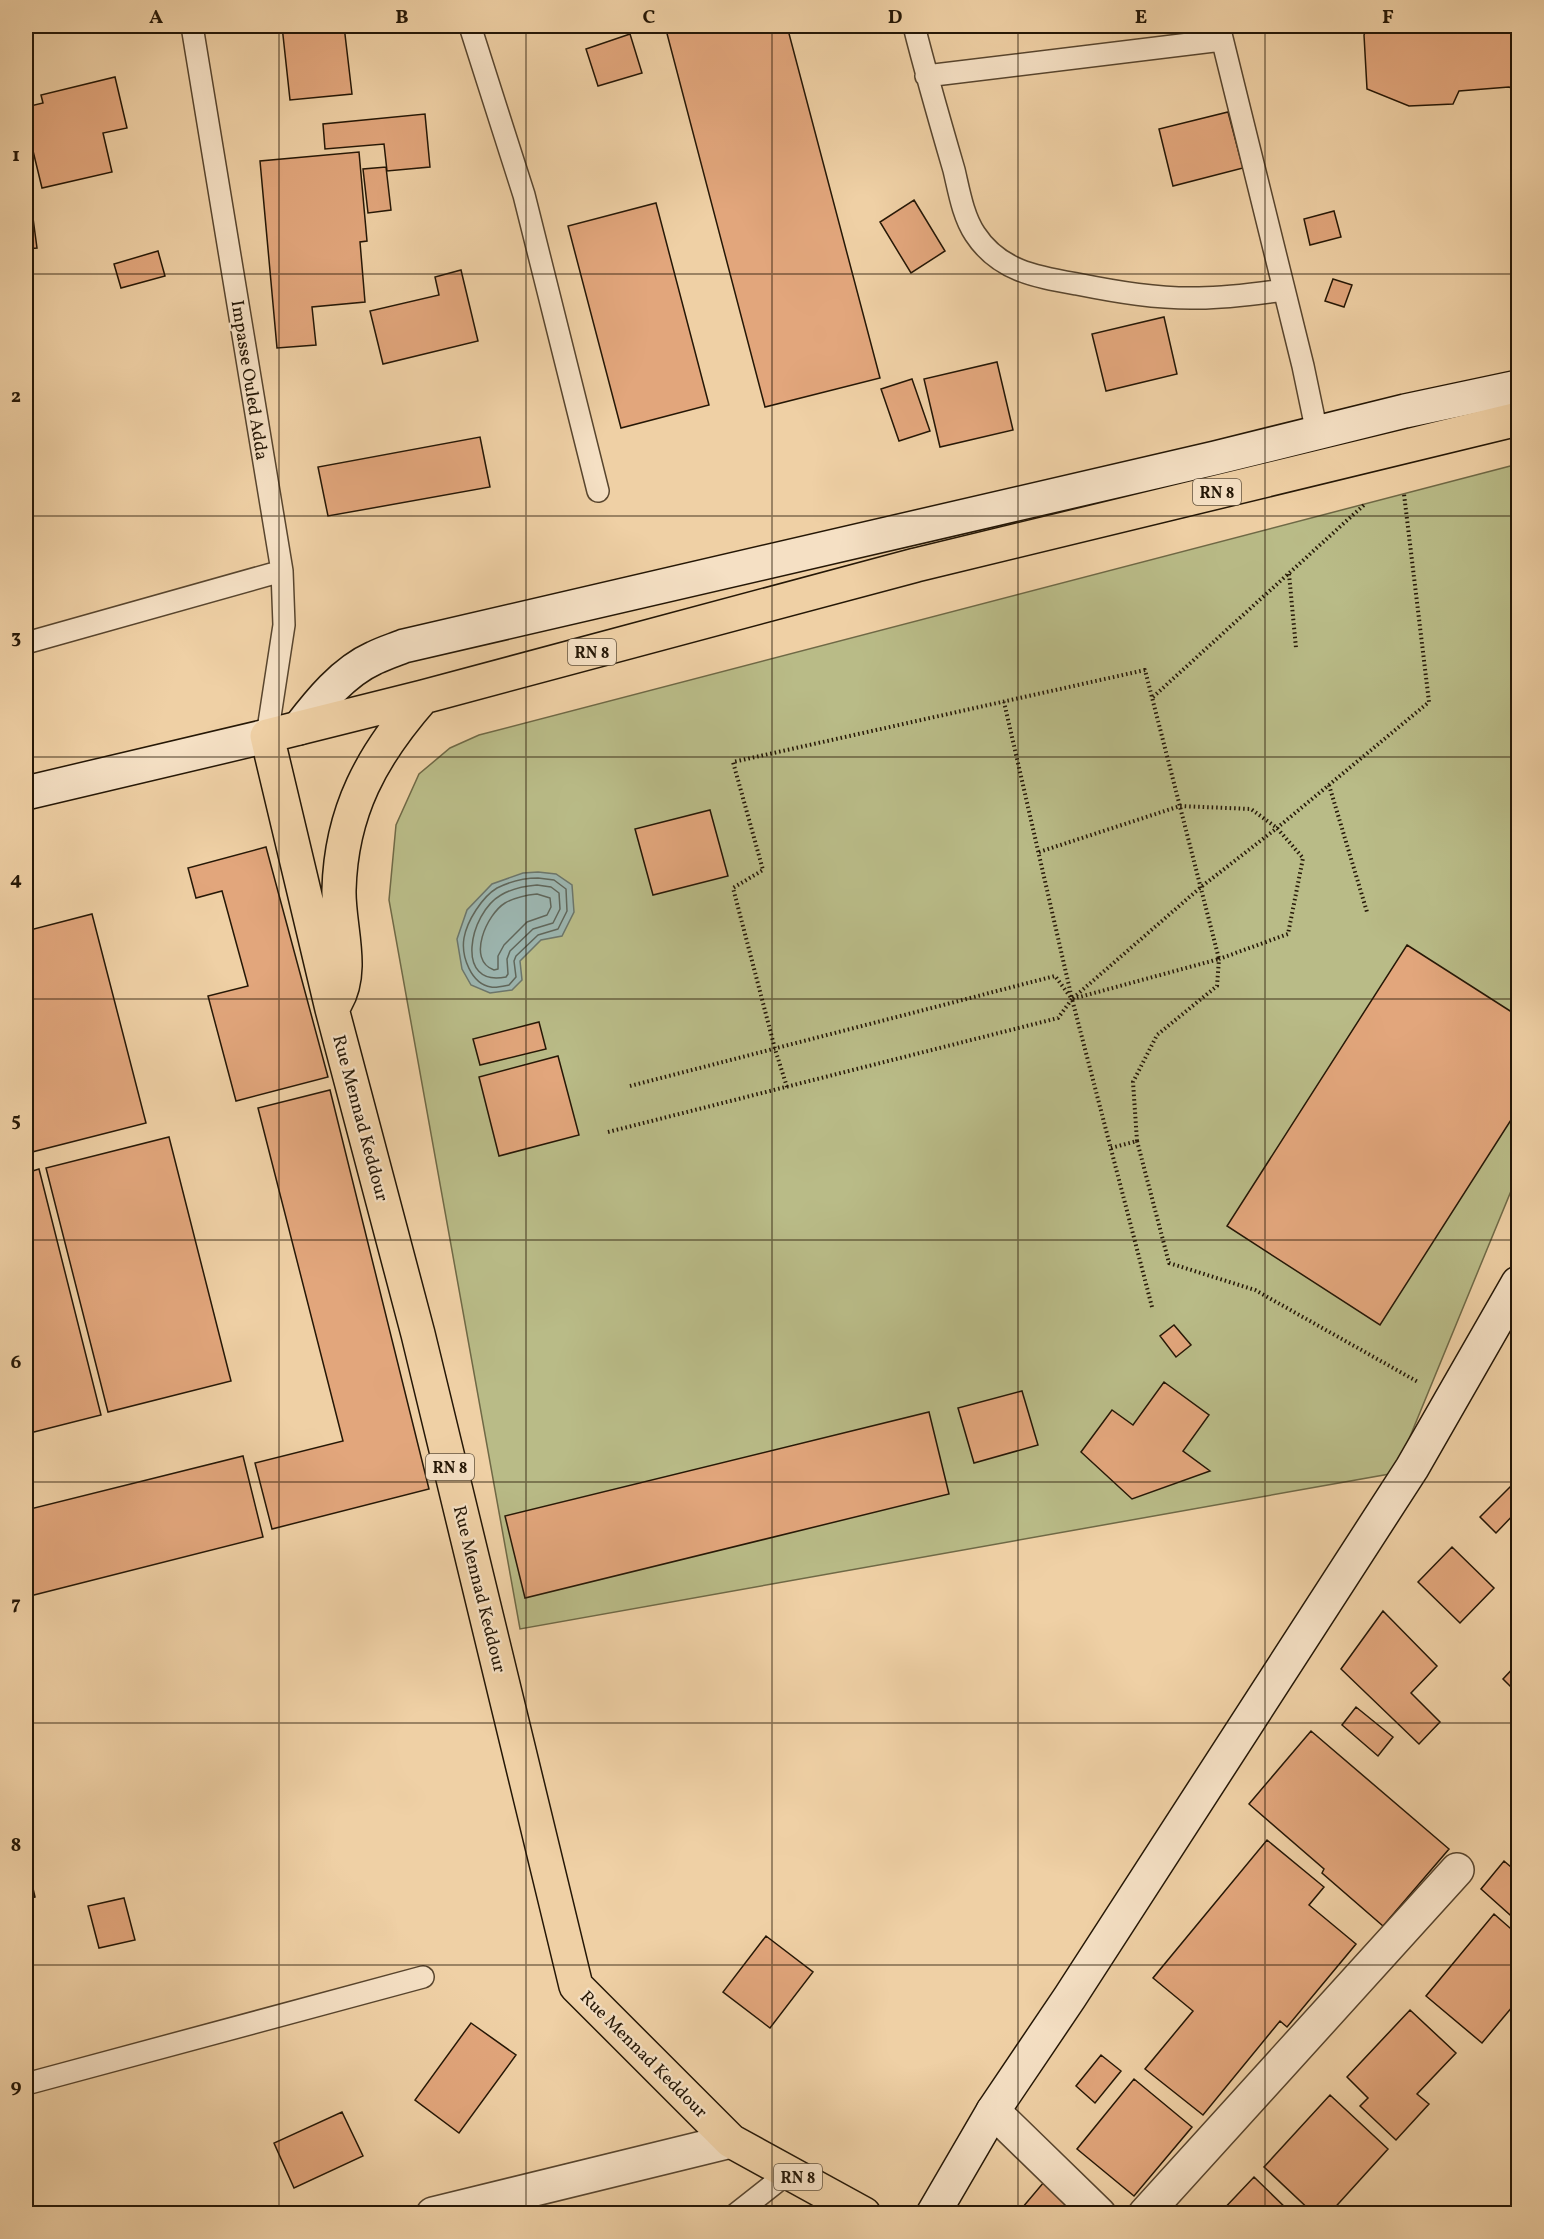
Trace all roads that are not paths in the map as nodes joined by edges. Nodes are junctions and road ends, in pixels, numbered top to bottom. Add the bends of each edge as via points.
1 (470, 26) edge
2 (914, 26) edge
3 (198, 29) edge
4 (1220, 33) edge
5 (927, 76) junction
6 (1284, 290) junction
7 (1518, 387) edge
8 (1518, 419) edge
9 (1317, 433) junction
10 (598, 491) dead end
11 (282, 571) junction
12 (26, 644) edge
13 (423, 697) junction
14 (299, 728) junction
15 (267, 736) junction
16 (26, 794) edge
17 (332, 1009) junction
18 (1518, 1283) edge
19 (1457, 1870) dead end
20 (423, 1977) dead end
21 (26, 2084) edge
22 (993, 2111) junction
23 (731, 2141) junction
24 (789, 2172) junction
25 (433, 2214) edge
26 (736, 2214) edge
27 (864, 2214) edge
28 (933, 2214) edge
29 (1099, 2214) edge
30 (1145, 2214) edge

1 - 10 lane via 524,195
2 - 5 lane
3 - 11 lane, Impasse Ouled Adda
4 - 5 lane
4 - 6 lane
5 - 6 lane via 974,233 989,253 1009,267 1032,276 1154,297 1241,296
6 - 9 lane
7 - 9 main road
8 - 13 main road, RN 8 via 916,565
9 - 14 main road via 404,646 372,659 346,677
11 - 12 lane
11 - 15 lane, Impasse Ouled Adda via 284,625
13 - 14 main road, RN 8
13 - 17 main road via 381,750 352,812 343,845 339,891 345,975
14 - 15 main road, RN 8
15 - 16 main road
15 - 17 main road, Rue Mennad Keddour / RN 8
17 - 23 main road, Rue Mennad Keddour / RN 8 via 418,1334 576,1986
18 - 22 main road via 1399,1488
19 - 30 main road
20 - 21 lane
22 - 28 main road
22 - 29 main road
23 - 24 main road, RN 8
23 - 25 main road
24 - 26 lane
24 - 27 main road, RN 8

